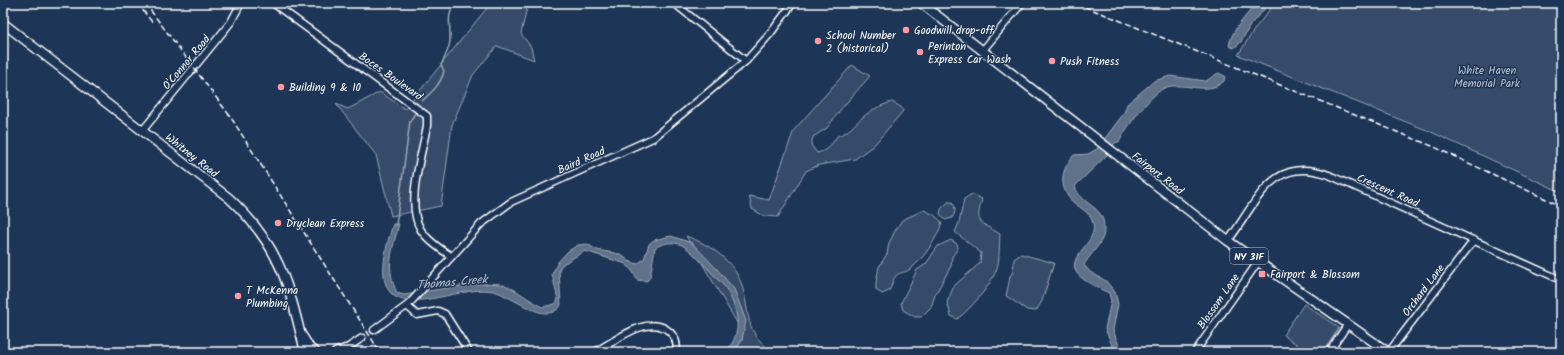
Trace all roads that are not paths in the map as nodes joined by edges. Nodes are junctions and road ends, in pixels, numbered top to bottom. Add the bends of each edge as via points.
1 (241, 3) edge
2 (273, 3) edge
3 (674, 3) edge
4 (793, 3) edge
5 (921, 3) edge
6 (1022, 3) edge
7 (3, 23) edge
8 (983, 50) junction
9 (746, 61) junction
10 (143, 130) junction
11 (1474, 240) junction
12 (1228, 241) junction
13 (450, 256) junction
14 (1258, 262) junction
15 (1561, 280) edge
16 (408, 305) junction
17 (1348, 324) junction
18 (299, 330) junction
19 (374, 330) tunnel mouth
20 (362, 338) tunnel mouth
21 (348, 346) junction
22 (305, 352) edge
23 (317, 352) edge
24 (335, 352) edge
25 (341, 352) edge
26 (469, 352) edge
27 (594, 352) edge
28 (676, 352) edge
29 (1195, 352) edge
30 (1329, 352) edge
31 (1389, 352) edge

1 - 10 street, O'Connor Road via 231,22
2 - 13 street, Boces Boulevard via 427,116 428,126 414,199 414,212 421,231
3 - 9 street
4 - 9 street, Baird Road
5 - 8 main road, Fairport Road / NY 31F
6 - 8 street
7 - 10 main road, Whitney Road
8 - 12 main road, Fairport Road / NY 31F
9 - 13 street, Baird Road via 653,138 511,202 481,224
10 - 18 main road, Whitney Road via 229,198 258,228 280,263
11 - 12 street, Crescent Road via 1329,175 1299,169 1286,172 1272,181
11 - 15 street, Crescent Road
11 - 31 street, Orchard Lane
12 - 14 main road, Fairport Road / NY 31F
13 - 16 street, Baird Road
14 - 17 main road, Fairport Road / NY 31F
14 - 29 street, Blossom Lane
16 - 19 street, Baird Road
16 - 26 street via 417,315 438,311 445,314
17 - 30 street
17 - 31 main road, Fairport Road / NY 31F
18 - 22 main road, Whitney Road
18 - 23 street via 311,348
20 - 21 street
21 - 24 street
21 - 25 street
27 - 28 street via 627,333 653,326 666,329 674,336

